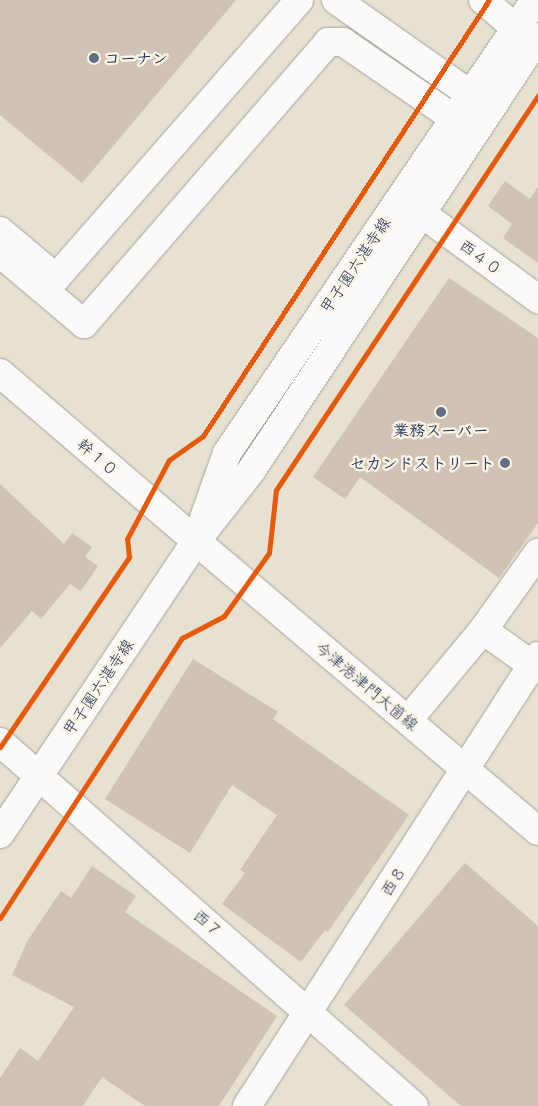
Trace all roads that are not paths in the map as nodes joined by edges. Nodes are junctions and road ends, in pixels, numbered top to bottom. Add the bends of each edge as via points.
1 (299, 0) edge
2 (336, 0) edge
3 (483, 0) edge
4 (535, 0) edge
5 (529, 37) edge
6 (471, 95) junction
7 (455, 118) junction
8 (424, 214) junction
9 (0, 231) edge
10 (0, 253) edge
11 (538, 298) edge
12 (0, 373) edge
13 (196, 541) junction
14 (538, 552) edge
15 (483, 630) junction
16 (535, 661) edge
17 (408, 720) junction
18 (0, 742) edge
19 (466, 769) junction
20 (39, 774) junction
21 (538, 831) edge
22 (0, 834) edge
23 (308, 1012) junction
24 (247, 1106) edge
25 (414, 1106) edge

1 - 9 main road via 56,278
2 - 6 main road
3 - 5 main road
4 - 5 main road, 甲子園六湛寺線
5 - 6 main road, 甲子園六湛寺線
5 - 8 main road, 甲子園六湛寺線
6 - 7 main road, 甲子園六湛寺線
7 - 10 main road via 343,42 328,42 84,324
7 - 13 main road, 甲子園六湛寺線 via 227,453
8 - 11 main road, 西４０
8 - 13 main road, 甲子園六湛寺線 via 251,471
12 - 13 main road, 幹１０
13 - 17 main road, 今津港津門大箇線
13 - 20 main road, 甲子園六湛寺線
14 - 15 main road
15 - 16 main road
15 - 17 main road
16 - 19 main road, 西８
17 - 19 main road, 今津港津門大箇線
18 - 20 main road, 西７
19 - 21 main road, 今津港津門大箇線
19 - 23 main road, 西８
20 - 22 main road, 甲子園六湛寺線
20 - 23 main road, 西７
23 - 24 main road, 西８
23 - 25 main road, 西７

